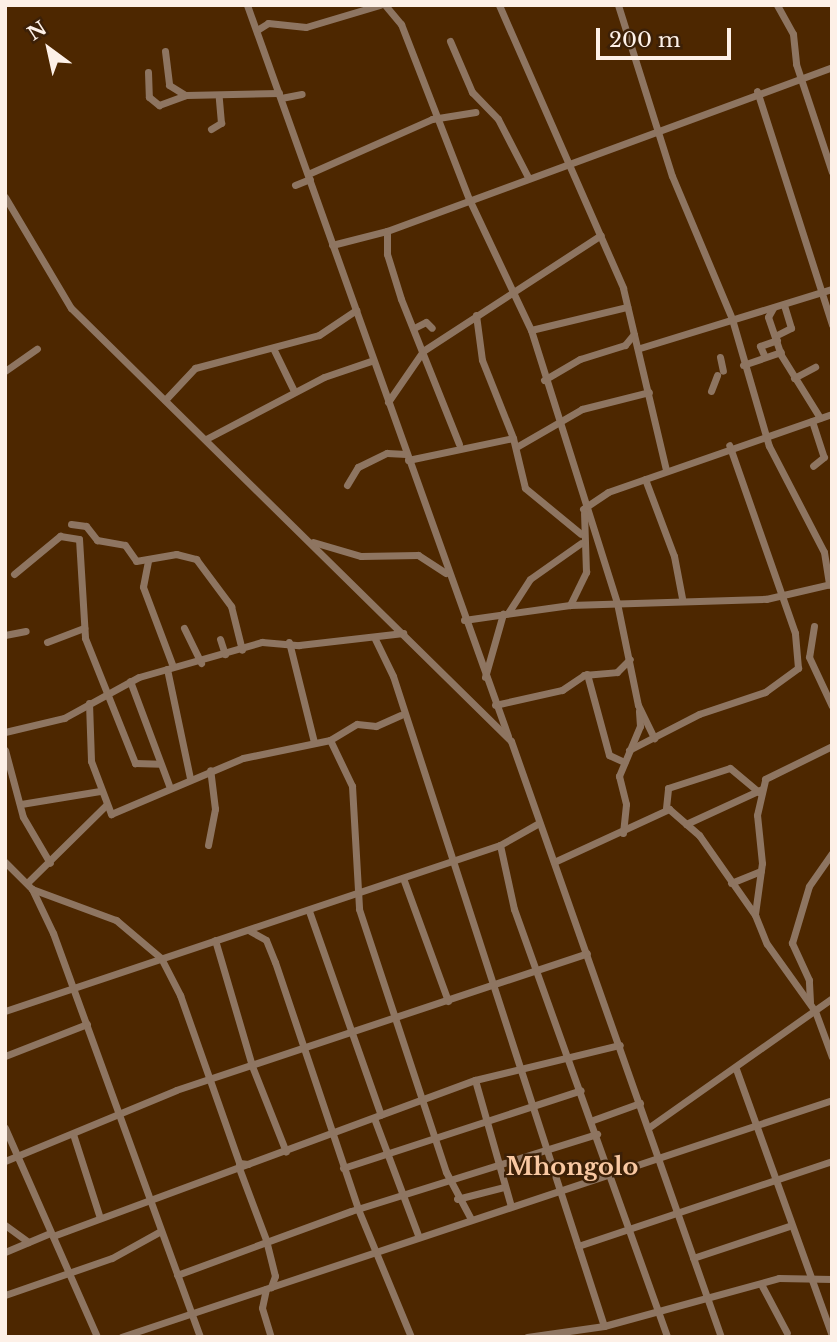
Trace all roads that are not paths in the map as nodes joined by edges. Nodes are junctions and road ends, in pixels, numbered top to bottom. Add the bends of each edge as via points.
1 (247, 5) edge
2 (382, 5) edge
3 (499, 5) edge
4 (618, 5) edge
5 (776, 5) edge
6 (257, 30) junction
7 (450, 41) dead end
8 (165, 51) dead end
9 (832, 67) edge
10 (148, 72) dead end
11 (799, 74) junction
12 (757, 91) junction
13 (302, 94) dead end
14 (186, 95) junction
15 (280, 95) junction
16 (219, 98) junction
17 (474, 112) dead end
18 (439, 118) junction
19 (211, 129) dead end
20 (656, 130) junction
21 (569, 163) junction
22 (832, 172) edge
23 (309, 177) junction
24 (528, 177) junction
25 (295, 185) dead end
26 (5, 197) edge
27 (469, 199) junction
28 (387, 231) junction
29 (601, 235) junction
30 (332, 245) junction
31 (832, 289) edge
32 (514, 291) junction
33 (822, 293) junction
34 (785, 305) junction
35 (627, 307) junction
36 (773, 308) junction
37 (356, 310) junction
38 (476, 315) junction
39 (732, 319) junction
40 (832, 324) edge
41 (414, 328) junction
42 (432, 328) dead end
43 (531, 330) junction
44 (635, 333) junction
45 (776, 338) junction
46 (272, 348) junction
47 (640, 348) junction
48 (37, 349) dead end
49 (423, 351) junction
50 (781, 352) junction
51 (764, 355) junction
52 (720, 357) dead end
53 (372, 361) junction
54 (743, 365) junction
55 (816, 367) dead end
56 (5, 371) edge
57 (794, 378) junction
58 (544, 380) junction
59 (294, 391) junction
60 (711, 391) dead end
61 (649, 393) junction
62 (165, 400) junction
63 (388, 402) junction
64 (832, 414) edge
65 (820, 418) junction
66 (559, 420) junction
67 (812, 421) junction
68 (769, 434) junction
69 (513, 438) junction
70 (206, 439) junction
71 (459, 444) junction
72 (729, 445) junction
73 (518, 446) junction
74 (407, 457) junction
75 (813, 466) dead end
76 (666, 470) junction
77 (645, 480) junction
78 (347, 485) dead end
79 (583, 510) junction
80 (71, 524) dead end
81 (581, 534) junction
82 (309, 541) junction
83 (581, 543) junction
84 (149, 561) junction
85 (14, 574) dead end
86 (448, 575) junction
87 (830, 584) edge
88 (781, 597) junction
89 (682, 598) junction
90 (617, 603) junction
91 (570, 606) junction
92 (505, 614) junction
93 (464, 620) junction
94 (814, 626) dead end
95 (84, 628) junction
96 (184, 628) dead end
97 (26, 631) dead end
98 (403, 633) junction
99 (5, 635) edge
100 (220, 639) dead end
101 (375, 639) junction
102 (47, 642) dead end
103 (289, 642) junction
104 (242, 650) junction
105 (225, 654) junction
106 (630, 659) junction
107 (201, 663) junction
108 (170, 668) junction
109 (587, 674) junction
110 (485, 678) junction
111 (130, 681) junction
112 (107, 691) junction
113 (89, 704) junction
114 (495, 705) junction
115 (638, 705) junction
116 (832, 706) edge
117 (401, 715) junction
118 (6, 730) edge
119 (654, 738) junction
120 (330, 740) junction
121 (511, 741) junction
122 (314, 742) junction
123 (832, 746) edge
124 (5, 750) edge
125 (629, 750) junction
126 (624, 762) junction
127 (160, 764) junction
128 (210, 770) junction
129 (190, 778) junction
130 (764, 785) junction
131 (170, 788) junction
132 (100, 791) junction
133 (759, 792) junction
134 (20, 804) junction
135 (104, 806) junction
136 (666, 808) junction
137 (539, 823) junction
138 (685, 824) junction
139 (623, 833) junction
140 (208, 845) dead end
141 (500, 845) junction
142 (832, 853) edge
143 (451, 861) junction
144 (5, 862) edge
145 (554, 862) junction
146 (50, 863) junction
147 (761, 871) junction
148 (403, 878) junction
149 (731, 883) junction
150 (29, 886) junction
151 (357, 894) junction
152 (309, 911) junction
153 (755, 915) junction
154 (249, 930) junction
155 (215, 940) junction
156 (587, 953) junction
157 (161, 958) junction
158 (536, 970) junction
159 (73, 986) junction
160 (491, 990) junction
161 (832, 998) edge
162 (448, 1001) junction
163 (810, 1003) junction
164 (5, 1011) edge
165 (815, 1011) junction
166 (395, 1015) junction
167 (87, 1024) junction
168 (349, 1031) junction
169 (620, 1045) junction
170 (302, 1051) junction
171 (568, 1054) junction
172 (5, 1056) edge
173 (832, 1057) edge
174 (252, 1066) junction
175 (519, 1066) junction
176 (736, 1069) junction
177 (207, 1080) junction
178 (475, 1080) junction
179 (581, 1090) junction
180 (426, 1098) junction
181 (832, 1100) edge
182 (640, 1103) junction
183 (533, 1107) junction
184 (123, 1113) junction
185 (377, 1117) junction
186 (593, 1120) junction
187 (486, 1123) junction
188 (755, 1125) junction
189 (5, 1128) edge
190 (648, 1128) junction
191 (73, 1134) junction
192 (597, 1134) junction
193 (331, 1135) junction
194 (438, 1139) junction
195 (544, 1149) junction
196 (286, 1152) junction
197 (390, 1153) junction
198 (657, 1156) junction
199 (18, 1157) junction
200 (5, 1161) edge
201 (832, 1161) edge
202 (498, 1163) junction
203 (250, 1164) junction
204 (239, 1168) junction
205 (343, 1168) junction
206 (611, 1175) junction
207 (450, 1180) junction
208 (778, 1180) junction
209 (504, 1187) junction
210 (405, 1193) junction
211 (558, 1193) junction
212 (147, 1198) junction
213 (457, 1199) junction
214 (510, 1206) junction
215 (358, 1209) junction
216 (676, 1212) junction
217 (100, 1218) junction
218 (471, 1219) junction
219 (5, 1225) edge
220 (789, 1226) junction
221 (630, 1230) junction
222 (159, 1232) junction
223 (51, 1234) junction
224 (418, 1235) junction
225 (266, 1240) junction
226 (29, 1242) junction
227 (578, 1246) junction
228 (377, 1249) junction
229 (5, 1252) edge
230 (693, 1258) junction
231 (65, 1274) junction
232 (177, 1275) junction
233 (832, 1279) edge
234 (814, 1282) junction
235 (761, 1284) junction
236 (268, 1288) junction
237 (5, 1295) edge
238 (707, 1298) junction
239 (657, 1310) junction
240 (193, 1311) junction
241 (604, 1326) junction
242 (583, 1333) edge
243 (787, 1333) dead end
244 (832, 1335) edge
245 (97, 1337) edge
246 (121, 1337) edge
247 (200, 1337) edge
248 (271, 1337) edge
249 (411, 1337) edge
250 (527, 1337) edge
251 (667, 1337) edge
252 (721, 1337) edge

1 - 6 street
2 - 6 street via 306,27 268,23
2 - 18 street via 401,24
3 - 21 street
4 - 20 street
5 - 11 street via 793,34
6 - 15 street
7 - 24 street via 472,92 498,120
8 - 14 street via 169,85
9 - 11 street
10 - 14 street via 153,104
11 - 12 street
11 - 22 street
12 - 20 street
12 - 33 street
13 - 15 street
14 - 16 street
15 - 16 street
15 - 23 street
16 - 19 street via 221,123
17 - 18 street
18 - 23 street
18 - 27 street
20 - 21 street
20 - 39 street
21 - 24 street
21 - 29 street
23 - 25 street
23 - 30 street
24 - 27 street
26 - 62 street via 64,299
27 - 28 street
27 - 32 street
28 - 30 street
28 - 41 street via 387,254
29 - 32 street
29 - 35 street
30 - 37 street
31 - 33 street
32 - 38 street
32 - 43 street
33 - 34 street
33 - 40 street
34 - 36 street
34 - 45 street via 791,328
35 - 43 street
35 - 44 street
36 - 39 street
36 - 45 street via 768,317
37 - 46 street via 319,335
37 - 53 street
38 - 49 street
38 - 69 street via 482,360
39 - 47 street
39 - 54 street
41 - 42 street via 426,322
41 - 49 street
43 - 58 street
44 - 47 street
44 - 58 street via 625,345 580,359
45 - 50 street
45 - 51 street via 760,346
46 - 59 street
46 - 62 street via 195,368
47 - 61 street
48 - 56 street
49 - 63 street
49 - 71 street
50 - 51 street
50 - 57 street
51 - 54 street
52 - 60 street via 720,373
53 - 59 street
53 - 63 street
54 - 68 street
55 - 57 street
57 - 65 street
58 - 66 street
59 - 70 street
61 - 66 street
61 - 76 street
62 - 70 street
63 - 74 street
64 - 65 street
65 - 67 street
66 - 73 street
66 - 79 street
67 - 68 street
67 - 75 street via 824,457
68 - 72 street
68 - 87 street via 769,446 824,552
69 - 71 street
69 - 73 street
70 - 82 street
71 - 74 street
72 - 76 street
72 - 88 street
73 - 81 street via 525,488
74 - 78 street via 387,453 358,467
74 - 86 street
76 - 77 street
77 - 79 street via 592,498
77 - 89 street
79 - 81 street
79 - 90 street
80 - 84 street via 86,525 97,540 125,545 136,561
81 - 83 street
82 - 86 street via 361,556 418,555
82 - 98 street
83 - 91 street via 585,577
83 - 92 street via 530,579
84 - 104 street via 176,554 196,559 231,606
84 - 108 street via 143,587
85 - 95 street via 60,536 78,538
86 - 93 street
87 - 88 street
88 - 89 street
88 - 119 street via 796,637 797,670 765,692 699,714
89 - 90 street
90 - 91 street
90 - 106 street
91 - 92 street
92 - 93 street
92 - 110 street
93 - 110 street
94 - 116 street via 810,657
95 - 102 street
95 - 112 street
96 - 107 street
97 - 99 street
98 - 101 street
98 - 121 street
100 - 105 street
101 - 103 street
101 - 117 street
103 - 104 street
103 - 122 street
104 - 105 street
105 - 107 street
106 - 109 street via 617,672
106 - 115 street
107 - 108 street
108 - 111 street
108 - 129 street
109 - 114 street via 562,690
109 - 126 street via 609,755
110 - 114 street
111 - 112 street
111 - 127 street
112 - 113 street
112 - 127 street via 135,764
113 - 118 street via 64,718
113 - 132 street via 90,755
114 - 121 street
115 - 119 street
115 - 125 street via 641,721
117 - 120 street via 376,726 362,722
117 - 143 street
119 - 125 street
120 - 122 street
120 - 151 street via 352,786
121 - 137 street
122 - 128 street
123 - 130 street via 772,772
124 - 134 street
125 - 126 street
126 - 139 street
127 - 131 street
128 - 129 street
128 - 140 street via 215,809
129 - 131 street
130 - 133 street
130 - 147 street via 757,815
131 - 135 street via 114,814
132 - 134 street
132 - 135 street
133 - 136 street via 730,768 668,788
133 - 138 street
134 - 146 street
135 - 146 street
136 - 138 street
136 - 139 street
137 - 141 street
137 - 145 street
138 - 149 street
139 - 145 street
141 - 143 street
141 - 158 street
142 - 163 street via 809,886 792,943 809,980
143 - 148 street
143 - 160 street
144 - 150 street
145 - 156 street
146 - 150 street
147 - 149 street
147 - 153 street
148 - 151 street
148 - 162 street
149 - 153 street
150 - 157 street via 116,920
150 - 159 street
151 - 152 street
151 - 166 street
152 - 154 street
152 - 168 street
153 - 163 street via 767,944
154 - 155 street
154 - 170 street via 266,940
155 - 157 street
155 - 174 street
156 - 158 street
156 - 169 street
157 - 159 street
157 - 177 street via 180,995
158 - 160 street
158 - 171 street
159 - 164 street
159 - 167 street
160 - 162 street
160 - 175 street
161 - 165 street
162 - 166 street
163 - 165 street
165 - 173 street
165 - 176 street
166 - 168 street
166 - 180 street
167 - 172 street
167 - 184 street
168 - 170 street
168 - 185 street
169 - 171 street
169 - 182 street
170 - 174 street
170 - 193 street
171 - 175 street
171 - 179 street
174 - 177 street
174 - 196 street
175 - 178 street
175 - 183 street
176 - 188 street
176 - 190 street
177 - 184 street
177 - 203 street via 239,1163
178 - 180 street
178 - 187 street
179 - 183 street
179 - 186 street
180 - 185 street
180 - 194 street
181 - 188 street
182 - 186 street
182 - 190 street
183 - 187 street
183 - 195 street
184 - 191 street
184 - 212 street
185 - 193 street
185 - 197 street
186 - 192 street
187 - 194 street
187 - 202 street
188 - 198 street
188 - 208 street
189 - 199 street
190 - 198 street
191 - 199 street
191 - 217 street
192 - 195 street
192 - 206 street
193 - 196 street
193 - 205 street
194 - 197 street
194 - 207 street
195 - 202 street
195 - 211 street
196 - 203 street
197 - 205 street
197 - 210 street
198 - 206 street
198 - 216 street
199 - 200 street
199 - 223 street
201 - 208 street
202 - 207 street
202 - 209 street
203 - 204 street
204 - 212 street
204 - 225 street
205 - 215 street
206 - 211 street
206 - 221 street
207 - 210 street
207 - 213 street
208 - 216 street
208 - 220 street
209 - 213 street
209 - 214 street
210 - 215 street
210 - 224 street
211 - 214 street
211 - 227 street
212 - 217 street
212 - 222 street
213 - 218 street
214 - 218 street
215 - 225 street
215 - 228 street
216 - 221 street
216 - 230 street
217 - 223 street
218 - 224 street
219 - 226 street
220 - 230 street
220 - 234 street
221 - 227 street
221 - 239 street
222 - 231 street
222 - 232 street
223 - 226 street
223 - 231 street
224 - 228 street
225 - 232 street
225 - 236 street via 275,1276
226 - 229 street
227 - 241 street
228 - 236 street
228 - 249 street
230 - 238 street
231 - 237 street
231 - 245 street
232 - 240 street
233 - 234 street
234 - 235 street via 796,1276
234 - 244 street
235 - 238 street
235 - 243 street
236 - 240 street
236 - 248 street via 262,1308
238 - 239 street
238 - 252 street
239 - 241 street
239 - 251 street
240 - 246 street
240 - 247 street
241 - 242 street
242 - 250 street

